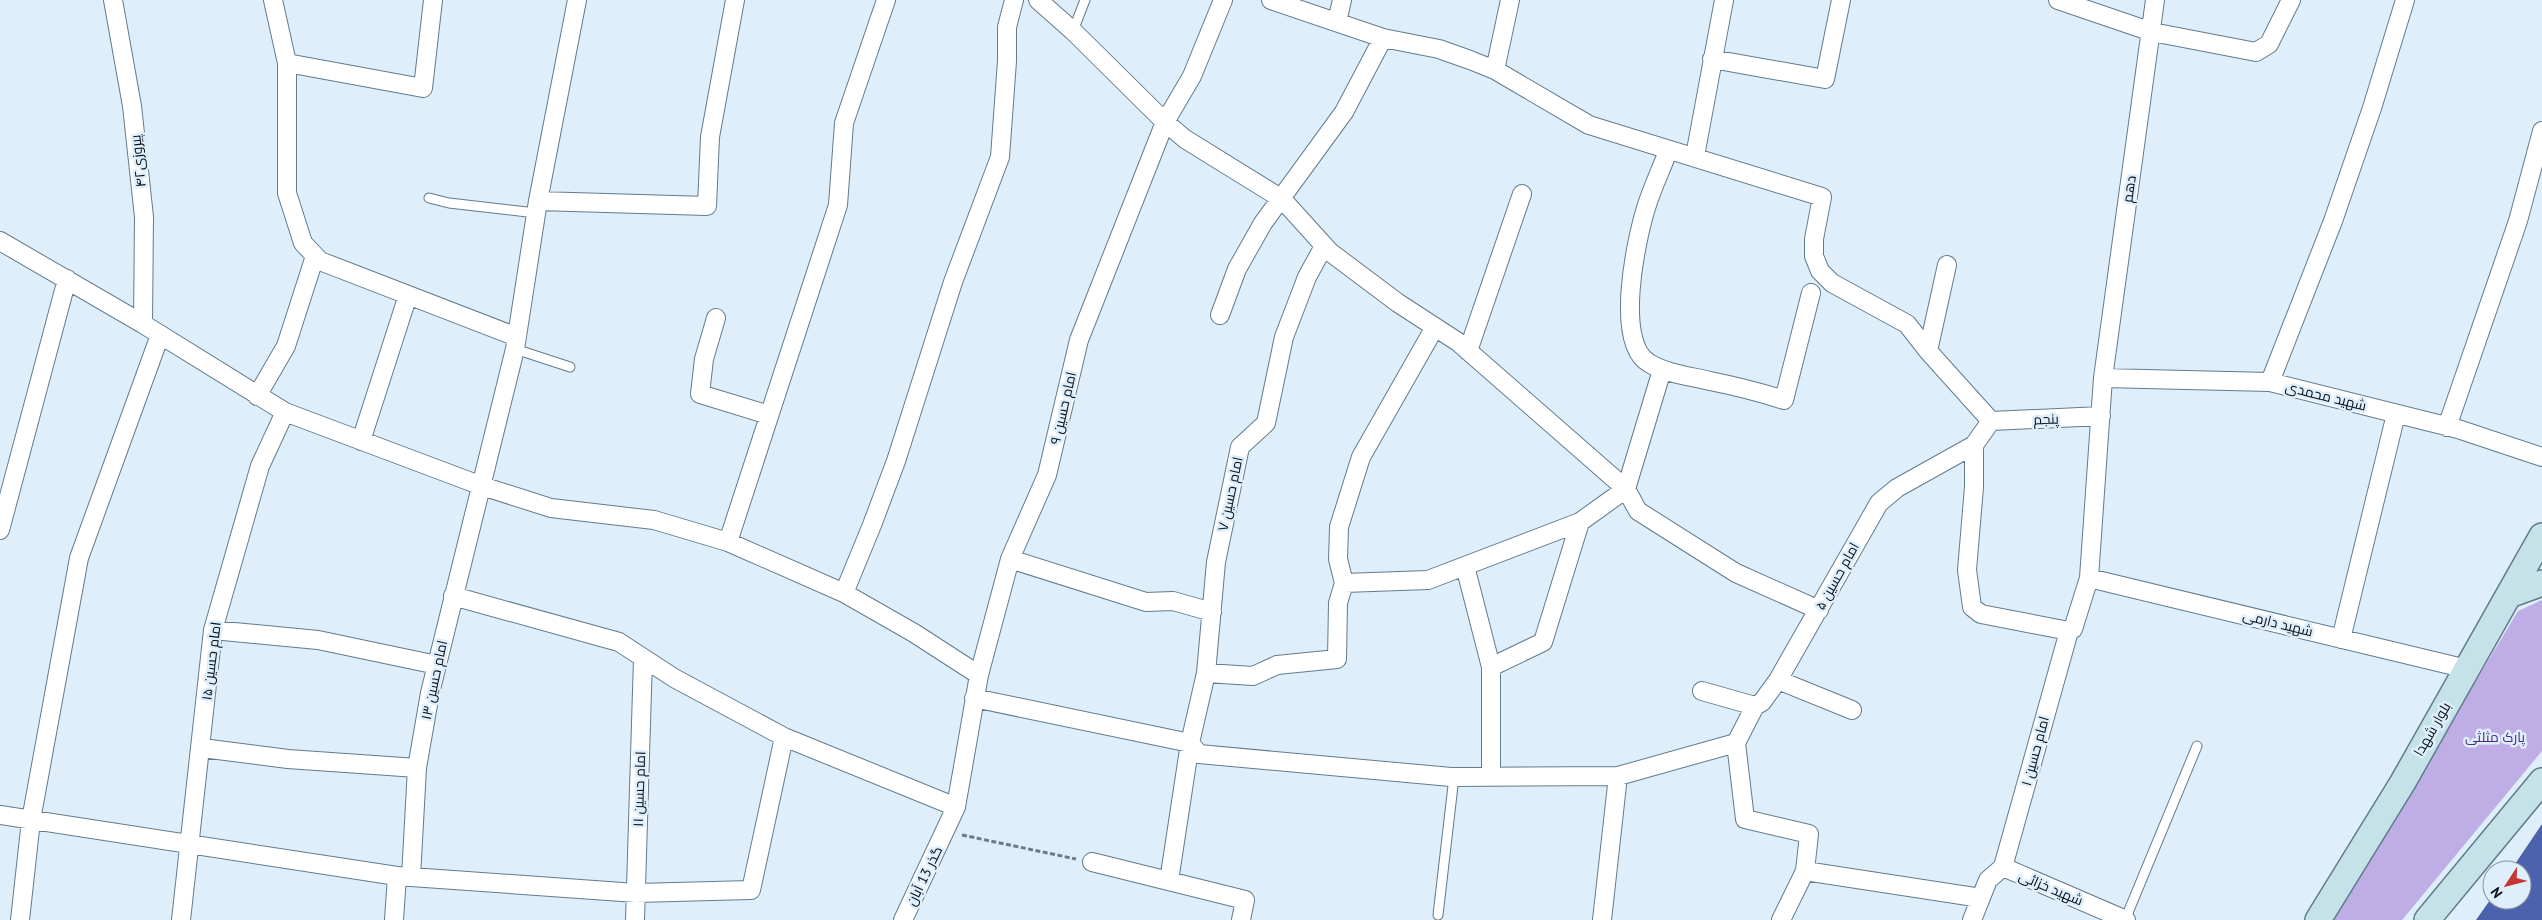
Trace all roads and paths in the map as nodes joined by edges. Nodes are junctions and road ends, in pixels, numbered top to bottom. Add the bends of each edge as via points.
1 (113, 0) edge
2 (273, 0) edge
3 (433, 0) edge
4 (577, 0) edge
5 (735, 0) edge
6 (886, 0) edge
7 (1014, 0) edge
8 (1038, 0) edge
9 (1085, 0) edge
10 (1223, 0) edge
11 (1271, 0) edge
12 (1342, 0) edge
13 (1510, 0) edge
14 (1724, 0) edge
15 (1841, 0) edge
16 (2058, 0) edge
17 (2155, 0) edge
18 (2291, 0) edge
19 (2405, 0) edge
20 (1337, 22) junction
21 (1073, 31) junction
22 (2152, 32) junction
23 (1383, 38) junction
24 (1712, 59) junction
25 (287, 63) junction
26 (1495, 70) junction
27 (1165, 122) junction
28 (2542, 131) edge
29 (1668, 151) junction
30 (1696, 156) junction
31 (1522, 194) dead end
32 (430, 198) dead end
33 (1282, 199) junction
34 (537, 207) junction
35 (0, 241) edge
36 (1324, 246) junction
37 (315, 256) junction
38 (1947, 265) dead end
39 (68, 279) junction
40 (1811, 293) dead end
41 (408, 295) junction
42 (1220, 316) dead end
43 (716, 318) dead end
44 (143, 324) junction
45 (1435, 327) junction
46 (160, 335) junction
47 (516, 343) junction
48 (1468, 351) junction
49 (1928, 351) junction
50 (570, 367) dead end
51 (1662, 370) junction
52 (2103, 378) junction
53 (2270, 382) junction
54 (257, 396) junction
55 (285, 412) junction
56 (770, 414) junction
57 (2396, 414) junction
58 (2101, 416) junction
59 (1991, 421) junction
60 (2447, 427) junction
61 (361, 441) junction
62 (1974, 445) junction
63 (2542, 458) edge
64 (482, 486) junction
65 (1626, 489) junction
66 (3, 506) edge
67 (1580, 522) junction
68 (0, 530) edge
69 (2542, 536) edge
70 (728, 542) junction
71 (1010, 559) junction
72 (1465, 566) junction
73 (2089, 578) junction
74 (1344, 583) junction
75 (2542, 583) edge
76 (844, 593) junction
77 (2509, 595) junction
78 (453, 596) junction
79 (1819, 610) junction
80 (1212, 612) junction
81 (213, 630) junction
82 (2069, 631) junction
83 (2341, 639) junction
84 (643, 658) junction
85 (437, 665) junction
86 (1491, 667) junction
87 (2466, 669) junction
88 (1206, 673) junction
89 (979, 675) junction
90 (1778, 680) junction
91 (1702, 691) dead end
92 (974, 698) junction
93 (1755, 706) junction
94 (1852, 710) dead end
95 (784, 737) junction
96 (1736, 742) junction
97 (1190, 743) junction
98 (2197, 746) dead end
99 (202, 748) junction
100 (417, 768) junction
101 (1491, 776) junction
102 (1618, 776) junction
103 (1454, 777) junction
104 (2542, 781) edge
105 (956, 807) junction
106 (0, 815) edge
107 (31, 820) junction
108 (946, 832) junction
109 (188, 844) junction
110 (1092, 862) joint
111 (2003, 867) junction
112 (1805, 871) junction
113 (404, 877) junction
114 (1169, 881) junction
115 (636, 892) junction
116 (1981, 898) junction
117 (1438, 915) dead end
118 (20, 920) edge
119 (181, 920) edge
120 (394, 920) edge
121 (635, 920) edge
122 (903, 920) edge
123 (1241, 920) edge
124 (1602, 920) edge
125 (1781, 920) edge
126 (1972, 920) edge
127 (2126, 920) edge
128 (2318, 920) edge
129 (2427, 920) edge

1 - 44 street, پیروزی۴۲ via 132,106 144,217
2 - 25 street
3 - 25 street via 424,88
4 - 34 street, امام حسین ۱۳
5 - 34 street via 710,137 707,206
6 - 56 street via 844,123 838,205
7 - 76 street via 1008,27 1000,157 947,299 892,470
8 - 21 street
9 - 21 lane
10 - 27 street, امام حسین ۹ via 1192,76
11 - 20 street
12 - 20 street
13 - 26 street
14 - 24 street
15 - 24 street via 1825,79
16 - 22 street
17 - 22 street, دهم
18 - 22 street via 2269,44 2256,52
19 - 53 street via 2333,221
20 - 23 street
21 - 27 street
22 - 52 street, دهم
23 - 26 street via 1439,49
23 - 33 street via 1344,112
24 - 30 street
25 - 37 street via 287,193 303,243
26 - 29 street via 1589,125
27 - 33 street via 1185,139
27 - 71 street, امام حسین ۹ via 1079,340 1048,475
28 - 60 street via 2518,221
29 - 30 street
29 - 51 street via 1646,208 1630,301 1630,330 1638,353 1646,362
30 - 49 street via 1822,197 1814,239 1814,256 1820,271 1832,282 1907,324
31 - 48 street
32 - 34 lane via 450,203
33 - 36 street
33 - 42 street via 1237,269
34 - 47 street, امام حسین ۱۳
35 - 39 street
36 - 45 street
36 - 80 street, امام حسین ۷ via 1307,277 1284,337 1266,423 1240,447 1216,562
37 - 41 street via 320,261
37 - 54 street via 286,346
38 - 49 street
39 - 44 street
39 - 66 street
40 - 51 street via 1784,400 1751,389
41 - 47 street
41 - 61 street
43 - 56 street via 704,359 700,394
44 - 46 street
45 - 48 street
45 - 74 street via 1361,457 1339,527 1338,559
46 - 54 street
46 - 107 street via 79,558
47 - 50 lane
47 - 64 street, امام حسین ۱۳
48 - 65 street
49 - 59 street
51 - 65 street
52 - 53 street, شهید محمدی
52 - 58 street, دهم
53 - 57 street, شهید محمدی
54 - 55 street
55 - 61 street
55 - 81 street, امام حسین ۱۵ via 260,466
56 - 70 street
57 - 60 street, شهید محمدی
57 - 83 street
58 - 59 street, پنجم
58 - 73 street, امام حسین ۱
59 - 62 street
60 - 63 street, شهید محمدی
61 - 64 street
62 - 79 street, امام حسین ۵ via 1897,488 1878,503
62 - 82 street via 1967,570 1972,607 1982,614
64 - 70 street via 551,508 654,520
64 - 78 street, امام حسین ۱۳
65 - 67 street
65 - 79 street via 1638,512 1736,573
66 - 68 street
67 - 72 street
67 - 86 street via 1543,642
69 - 77 main road, بلوار شهدا
70 - 76 street
71 - 80 street via 1146,602 1173,601
71 - 89 street, امام حسین ۹
72 - 74 street via 1428,580
72 - 86 street
73 - 82 street, امام حسین ۱ via 2073,629
73 - 83 street, شهید دارمی
74 - 88 street via 1338,604 1337,659 1277,665 1254,676
75 - 77 main road
76 - 89 street
77 - 87 main road, بلوار شهدا
78 - 84 street via 619,642
78 - 85 street, امام حسین ۱۳
79 - 90 street, امام حسین ۵
80 - 88 street, امام حسین ۷
81 - 85 street via 318,640
81 - 99 street, امام حسین ۱۵
82 - 111 street, امام حسین ۱
83 - 87 street, شهید دارمی
84 - 95 street
84 - 115 street, امام حسین ۱۱
85 - 100 street, امام حسین ۱۳
86 - 101 street
87 - 128 main road, بلوار شهدا
88 - 97 street, امام حسین ۷
89 - 92 street, امام حسین ۹
90 - 93 street, امام حسین ۵ via 1762,702
90 - 94 street
91 - 93 street
92 - 97 street
92 - 105 street, امام حسین ۹
93 - 96 street, امام حسین ۵
95 - 105 street
95 - 115 street via 751,890
96 - 102 street
96 - 112 street via 1744,819 1809,834
97 - 103 street via 1199,754
97 - 114 street, امام حسین ۷
98 - 127 lane
99 - 100 street via 288,759
99 - 109 street, امام حسین ۱۵
100 - 113 street, امام حسین ۱۳
101 - 102 street
101 - 103 street
102 - 124 street
103 - 117 lane
104 - 129 main road
105 - 108 street, گذر 13 آبان
106 - 107 street
107 - 109 street
107 - 118 street
108 - 110 path
108 - 122 street, گذر 13 آبان
109 - 113 street
109 - 119 street, امام حسین ۱۵
110 - 114 street
111 - 116 street, امام حسین ۱ via 1988,880
111 - 127 street, شهید خزائی
112 - 116 street
112 - 125 street
113 - 115 street
113 - 120 street, امام حسین ۱۳
114 - 123 street via 1245,900
115 - 121 street, امام حسین ۱۱
116 - 126 street, امام حسین ۱

